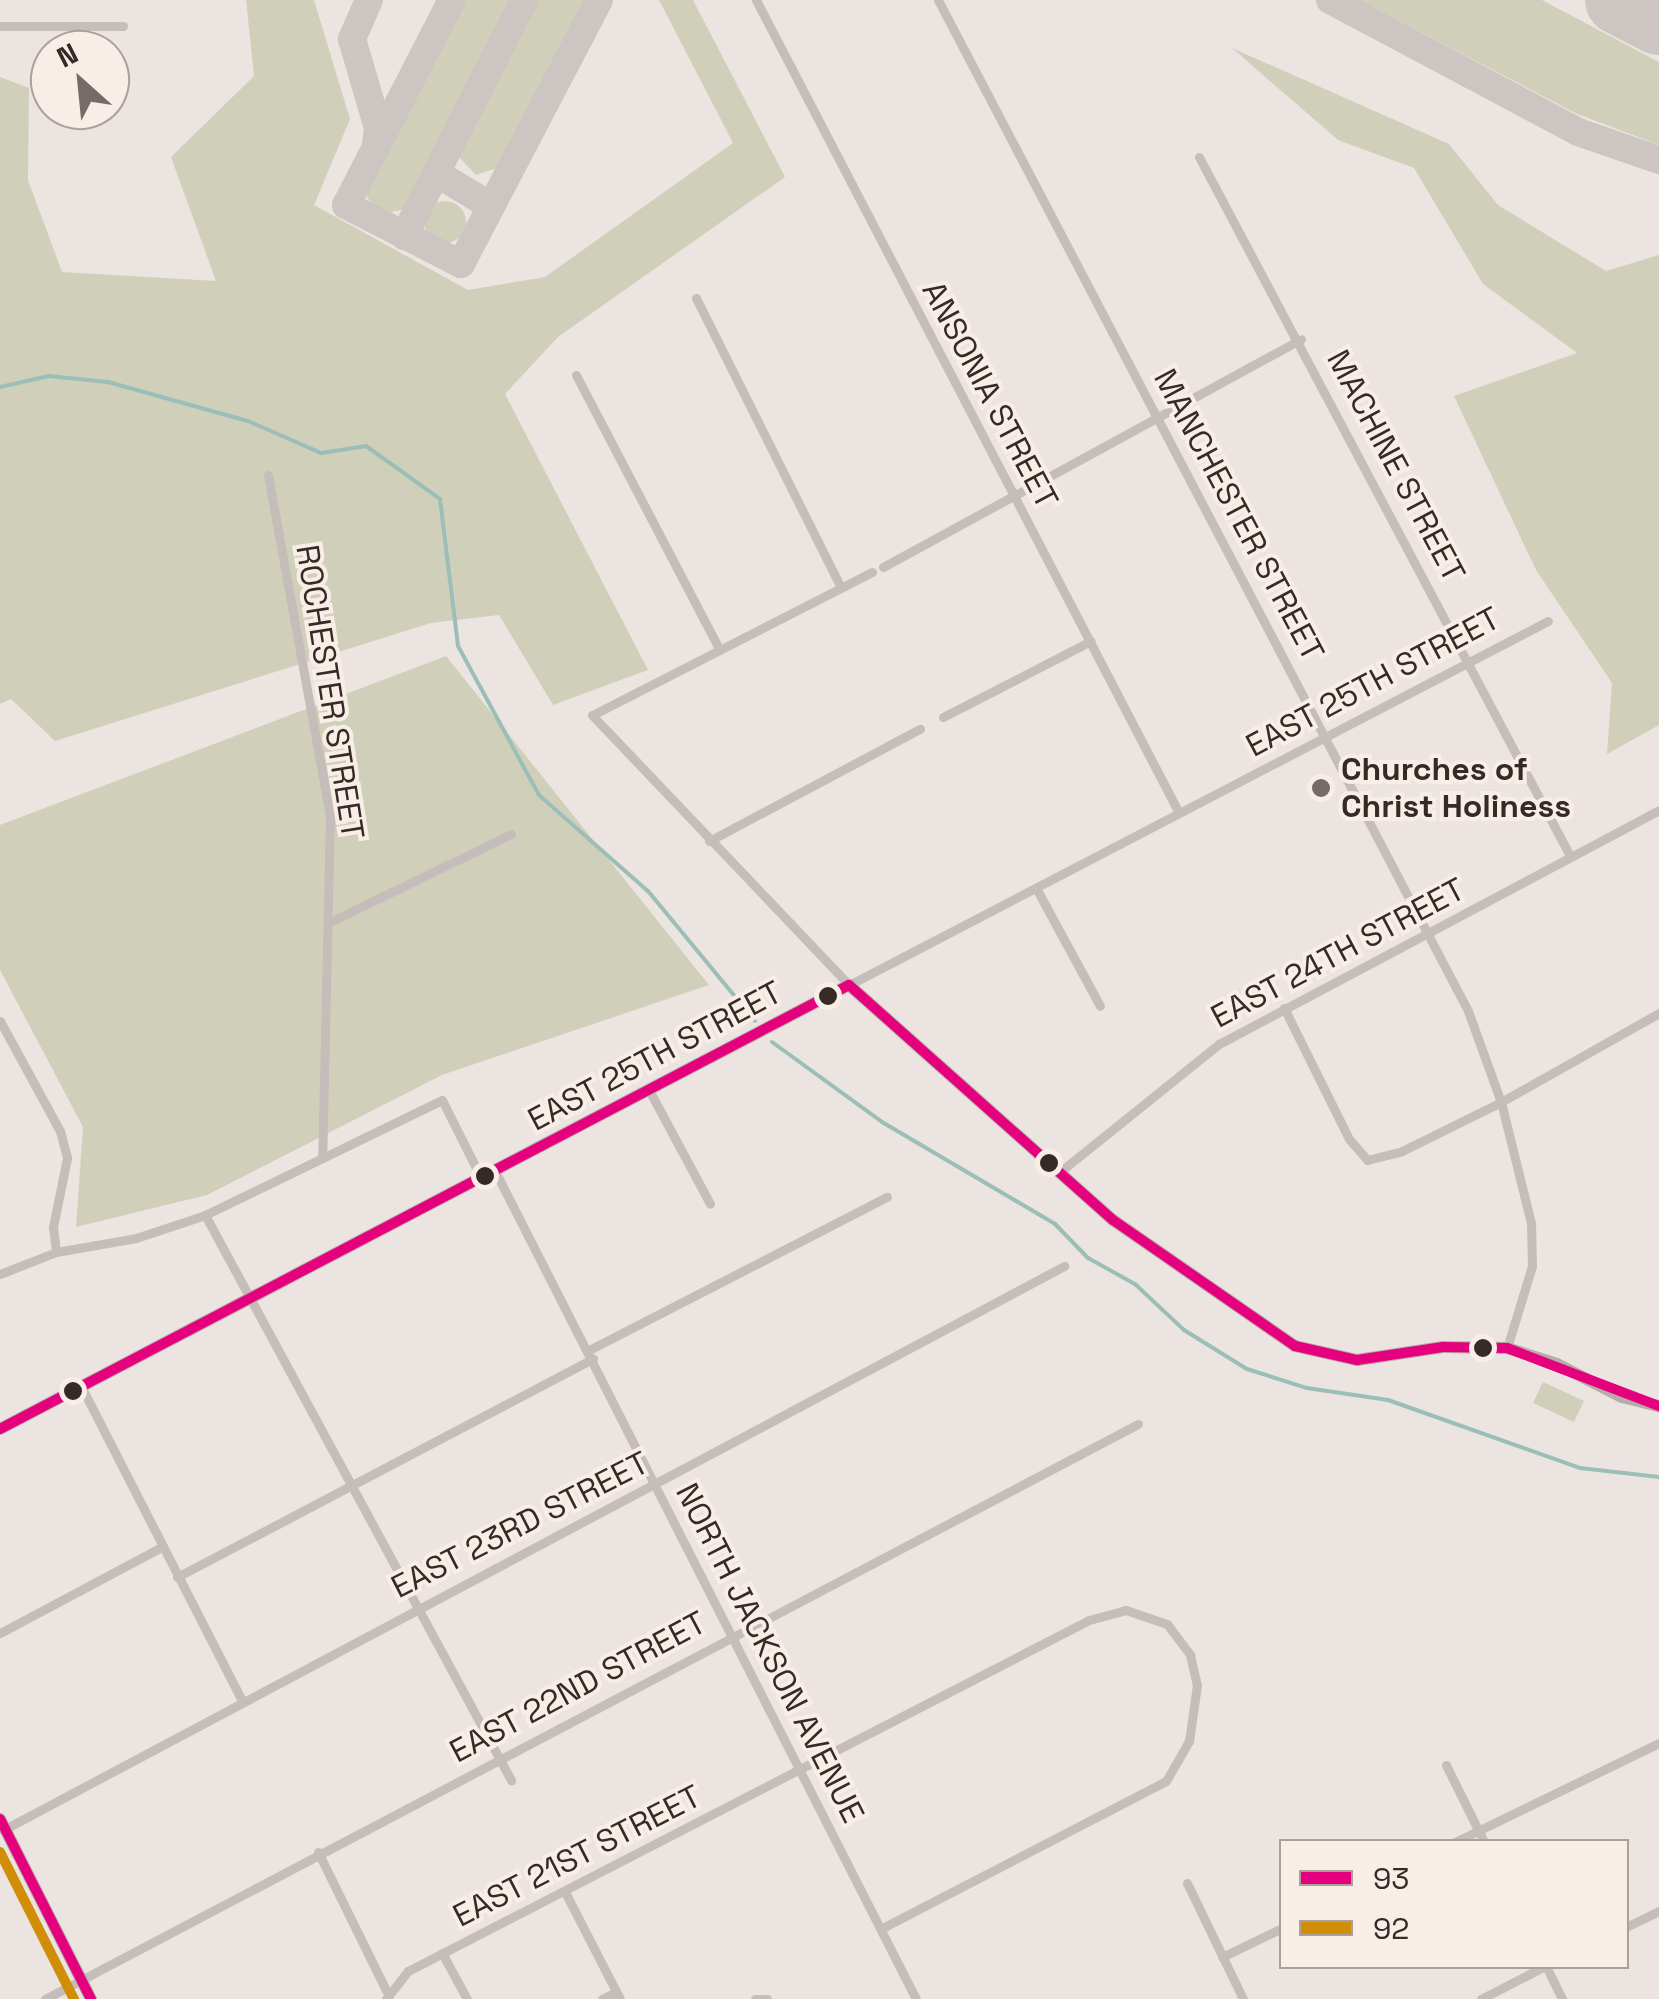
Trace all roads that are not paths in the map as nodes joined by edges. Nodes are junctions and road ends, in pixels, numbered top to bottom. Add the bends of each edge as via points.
1 (756, 0) edge
2 (938, 0) edge
3 (0, 26) edge
4 (123, 26) dead end
5 (1199, 157) dead end
6 (696, 298) dead end
7 (1301, 339) junction
8 (576, 375) dead end
9 (1159, 416) junction
10 (268, 475) dead end
11 (1013, 493) junction
12 (842, 588) junction
13 (1548, 621) dead end
14 (1091, 641) junction
15 (720, 650) junction
16 (1471, 662) junction
17 (943, 718) dead end
18 (920, 729) dead end
19 (1328, 738) junction
20 (1659, 810) edge
21 (1179, 813) junction
22 (512, 834) dead end
23 (709, 840) junction
24 (1570, 856) junction
25 (1036, 888) junction
26 (332, 921) junction
27 (1429, 931) junction
28 (849, 986) junction
29 (1100, 1006) dead end
30 (1284, 1008) junction
31 (1659, 1013) edge
32 (0, 1022) edge
33 (649, 1090) junction
34 (1501, 1102) junction
35 (322, 1158) junction
36 (495, 1171) junction
37 (1061, 1171) junction
38 (481, 1178) junction
39 (886, 1197) dead end
40 (710, 1204) dead end
41 (205, 1216) junction
42 (56, 1252) junction
43 (1064, 1266) dead end
44 (0, 1274) edge
45 (254, 1299) junction
46 (1506, 1348) junction
47 (591, 1354) junction
48 (81, 1386) junction
49 (1659, 1406) edge
50 (1138, 1424) dead end
51 (0, 1428) edge
52 (354, 1483) junction
53 (655, 1483) junction
54 (162, 1546) junction
55 (177, 1576) junction
56 (420, 1604) junction
57 (0, 1633) edge
58 (732, 1634) junction
59 (241, 1699) junction
60 (1659, 1743) edge
61 (496, 1758) junction
62 (1446, 1766) dead end
63 (802, 1769) junction
64 (511, 1780) dead end
65 (2, 1826) edge
66 (1479, 1830) junction
67 (1461, 1839) edge
68 (1483, 1839) edge
69 (318, 1852) junction
70 (1187, 1883) dead end
71 (565, 1892) junction
72 (1659, 1911) edge
73 (1629, 1926) edge
74 (884, 1928) junction
75 (1279, 1929) edge
76 (442, 1953) junction
77 (1222, 1957) junction
78 (1539, 1969) edge
79 (1547, 1969) edge
80 (81, 1979) junction
81 (618, 1995) edge
82 (387, 1998) edge
83 (45, 1999) edge
84 (91, 1999) edge
85 (467, 1999) edge
86 (602, 1999) edge
87 (916, 1999) edge
88 (1243, 1999) edge
89 (1481, 1999) edge
90 (1562, 1999) edge

1 - 11 street, ANSONIA STREET
2 - 9 street, MANCHESTER STREET
3 - 4 street
5 - 7 street, MACHINE STREET
6 - 12 street
7 - 9 street
7 - 16 street, MACHINE STREET
8 - 15 street
9 - 11 street
9 - 19 street, MANCHESTER STREET
10 - 26 street, ROCHESTER STREET via 325,785
11 - 12 street
11 - 14 street, ANSONIA STREET
12 - 15 street
13 - 16 street, EAST 25TH STREET
14 - 17 street
14 - 21 street, ANSONIA STREET
15 - 23 street via 592,714
16 - 19 street, EAST 25TH STREET
16 - 24 street, MACHINE STREET
18 - 23 street
19 - 21 street, EAST 25TH STREET
19 - 27 street, MANCHESTER STREET
20 - 24 street, EAST 24TH STREET
21 - 25 street, EAST 25TH STREET
22 - 26 street
23 - 28 street
24 - 27 street, EAST 24TH STREET
25 - 28 street, EAST 25TH STREET
25 - 29 street
26 - 35 street, ROCHESTER STREET
27 - 30 street, EAST 24TH STREET
27 - 34 street, MANCHESTER STREET
28 - 33 street, EAST 25TH STREET
28 - 37 street
30 - 34 street via 1349,1139 1367,1160 1402,1151
30 - 37 street, EAST 24TH STREET via 1194,1062
31 - 34 street
32 - 42 street via 60,1131 66,1158 52,1227
33 - 36 street, EAST 25TH STREET
33 - 40 street
34 - 46 street, MANCHESTER STREET via 1532,1242 1528,1286
35 - 38 street via 442,1100
35 - 41 street
36 - 38 street, EAST 25TH STREET
36 - 47 street, NORTH JACKSON AVENUE
37 - 46 street via 1124,1229 1295,1346 1357,1360 1443,1347
38 - 45 street, EAST 25TH STREET
39 - 47 street
41 - 42 street via 136,1238
41 - 45 street
42 - 44 street
43 - 53 street, EAST 23RD STREET
45 - 48 street, EAST 25TH STREET
45 - 52 street
46 - 49 street
47 - 52 street
47 - 53 street, NORTH JACKSON AVENUE
48 - 51 street, EAST 25TH STREET
48 - 54 street
50 - 58 street, EAST 22ND STREET
52 - 55 street
52 - 56 street
53 - 56 street, EAST 23RD STREET
53 - 58 street, NORTH JACKSON AVENUE
54 - 55 street
54 - 57 street
55 - 59 street
56 - 59 street, EAST 23RD STREET
56 - 61 street
58 - 61 street, EAST 22ND STREET
58 - 63 street, NORTH JACKSON AVENUE
59 - 65 street, EAST 23RD STREET
60 - 66 street
61 - 64 street
61 - 69 street, EAST 22ND STREET
62 - 66 street
63 - 71 street, EAST 21ST STREET
63 - 74 street, NORTH JACKSON AVENUE
63 - 74 street, EAST 21ST STREET via 1101,1615 1136,1611 1160,1620 1190,1655 1197,1685 1193,1729 1176,1770 1160,1786
65 - 80 street
66 - 67 street
66 - 68 street
69 - 80 street, EAST 22ND STREET
69 - 82 street
70 - 77 street
71 - 76 street, EAST 21ST STREET
71 - 81 street
72 - 73 street
74 - 87 street, NORTH JACKSON AVENUE
75 - 77 street
76 - 82 street, EAST 21ST STREET via 408,1971
76 - 85 street
77 - 88 street
78 - 89 street
79 - 90 street
80 - 83 street, EAST 22ND STREET
80 - 84 street
81 - 86 street

